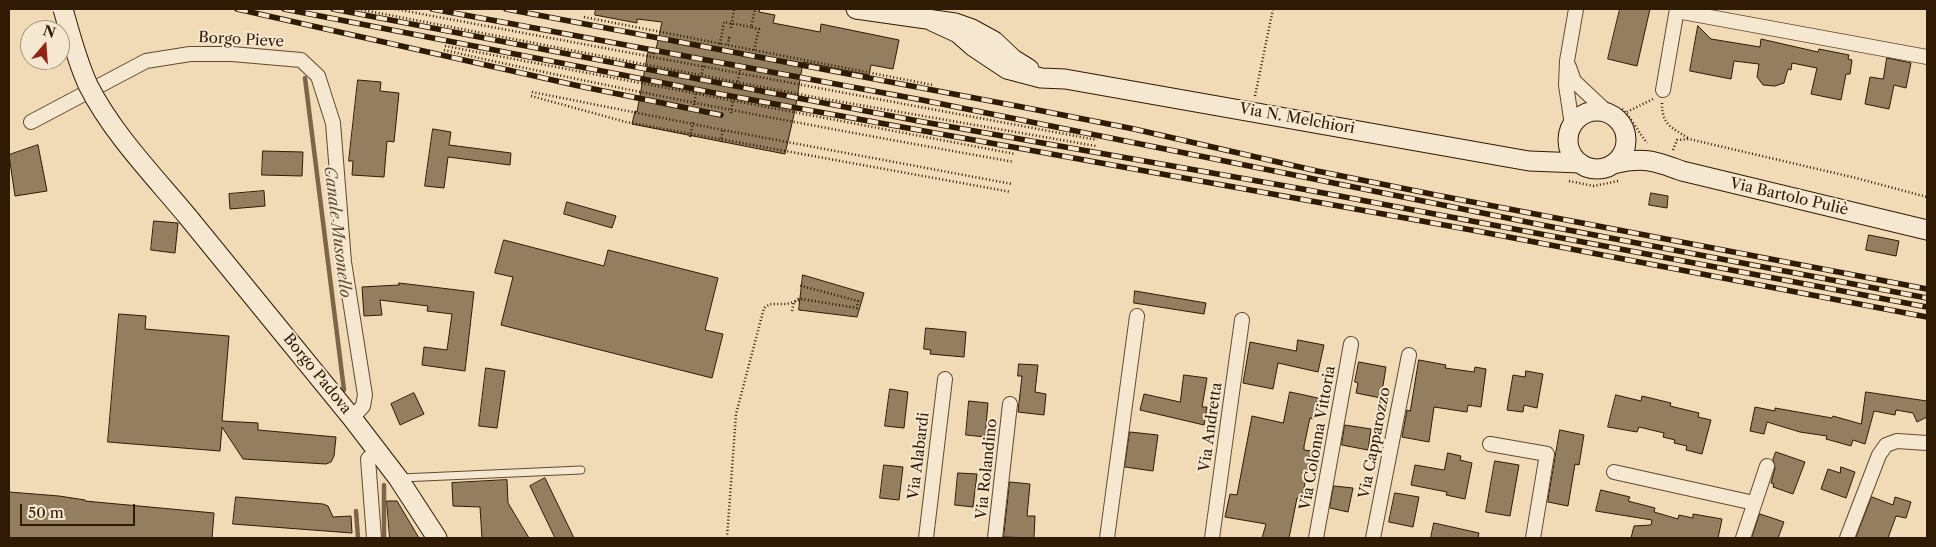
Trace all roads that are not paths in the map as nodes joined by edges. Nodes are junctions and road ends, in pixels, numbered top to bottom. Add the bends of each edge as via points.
1 (63, 9) edge
2 (856, 9) edge
3 (1576, 9) edge
4 (1677, 10) edge
5 (1927, 58) edge
6 (1567, 62) junction
7 (1663, 91) road end
8 (1617, 113) junction
9 (31, 122) dead end
10 (1570, 132) junction
11 (1626, 133) junction
12 (1662, 158) junction
13 (1529, 161) junction
14 (1580, 163) junction
15 (1613, 164) junction
16 (1927, 230) edge
17 (1137, 316) dead end
18 (1242, 320) dead end
19 (1351, 344) dead end
20 (1409, 355) dead end
21 (945, 378) dead end
22 (1010, 404) dead end
23 (352, 418) junction
24 (1927, 443) edge
25 (1490, 444) dead end
26 (377, 450) junction
27 (1767, 466) dead end
28 (581, 470) dead end
29 (1614, 472) dead end
30 (398, 478) junction
31 (1754, 503) junction
32 (374, 538) edge
33 (437, 538) edge
34 (926, 538) edge
35 (995, 538) edge
36 (1107, 538) edge
37 (1212, 538) edge
38 (1316, 538) edge
39 (1373, 538) edge
40 (1533, 538) edge
41 (1743, 538) edge
42 (1847, 538) edge

1 - 23 street, Borgo Padova, bridge via 72,43 93,94 131,149
2 - 13 street, Via N. Melchiori via 972,28 1031,70 1064,79
3 - 6 street
4 - 5 street
4 - 7 street
6 - 8 street via 1574,81
6 - 10 street
8 - 10 street via 1600,111 1584,114
8 - 11 street
9 - 23 street, Borgo Pieve via 146,61 190,54 232,54 301,60 307,65 318,76 333,123 344,262 365,395 363,406
10 - 13 street via 1552,153
10 - 14 street via 1571,152
11 - 12 street, Via Bartolo Puliè via 1637,148
11 - 15 street via 1625,147
12 - 15 street, Via Bartolo Puliè
12 - 16 street, Via Bartolo Puliè via 1682,171
13 - 14 street, Via N. Melchiori
14 - 15 street via 1599,169
17 - 36 street
18 - 37 street, Via Andretta
19 - 38 street, Via Colonna Vittoria
20 - 39 street, Via Capparozzo
21 - 34 street, Via Alabardi
22 - 35 street, Via Rolandino
23 - 26 street, Borgo Padova
24 - 42 street via 1897,441 1886,445 1879,455
25 - 40 street via 1547,454
26 - 30 street, Borgo Padova
26 - 32 street via 368,459
27 - 31 street
28 - 30 lane
29 - 31 street
30 - 33 street, Borgo Padova
31 - 41 street

